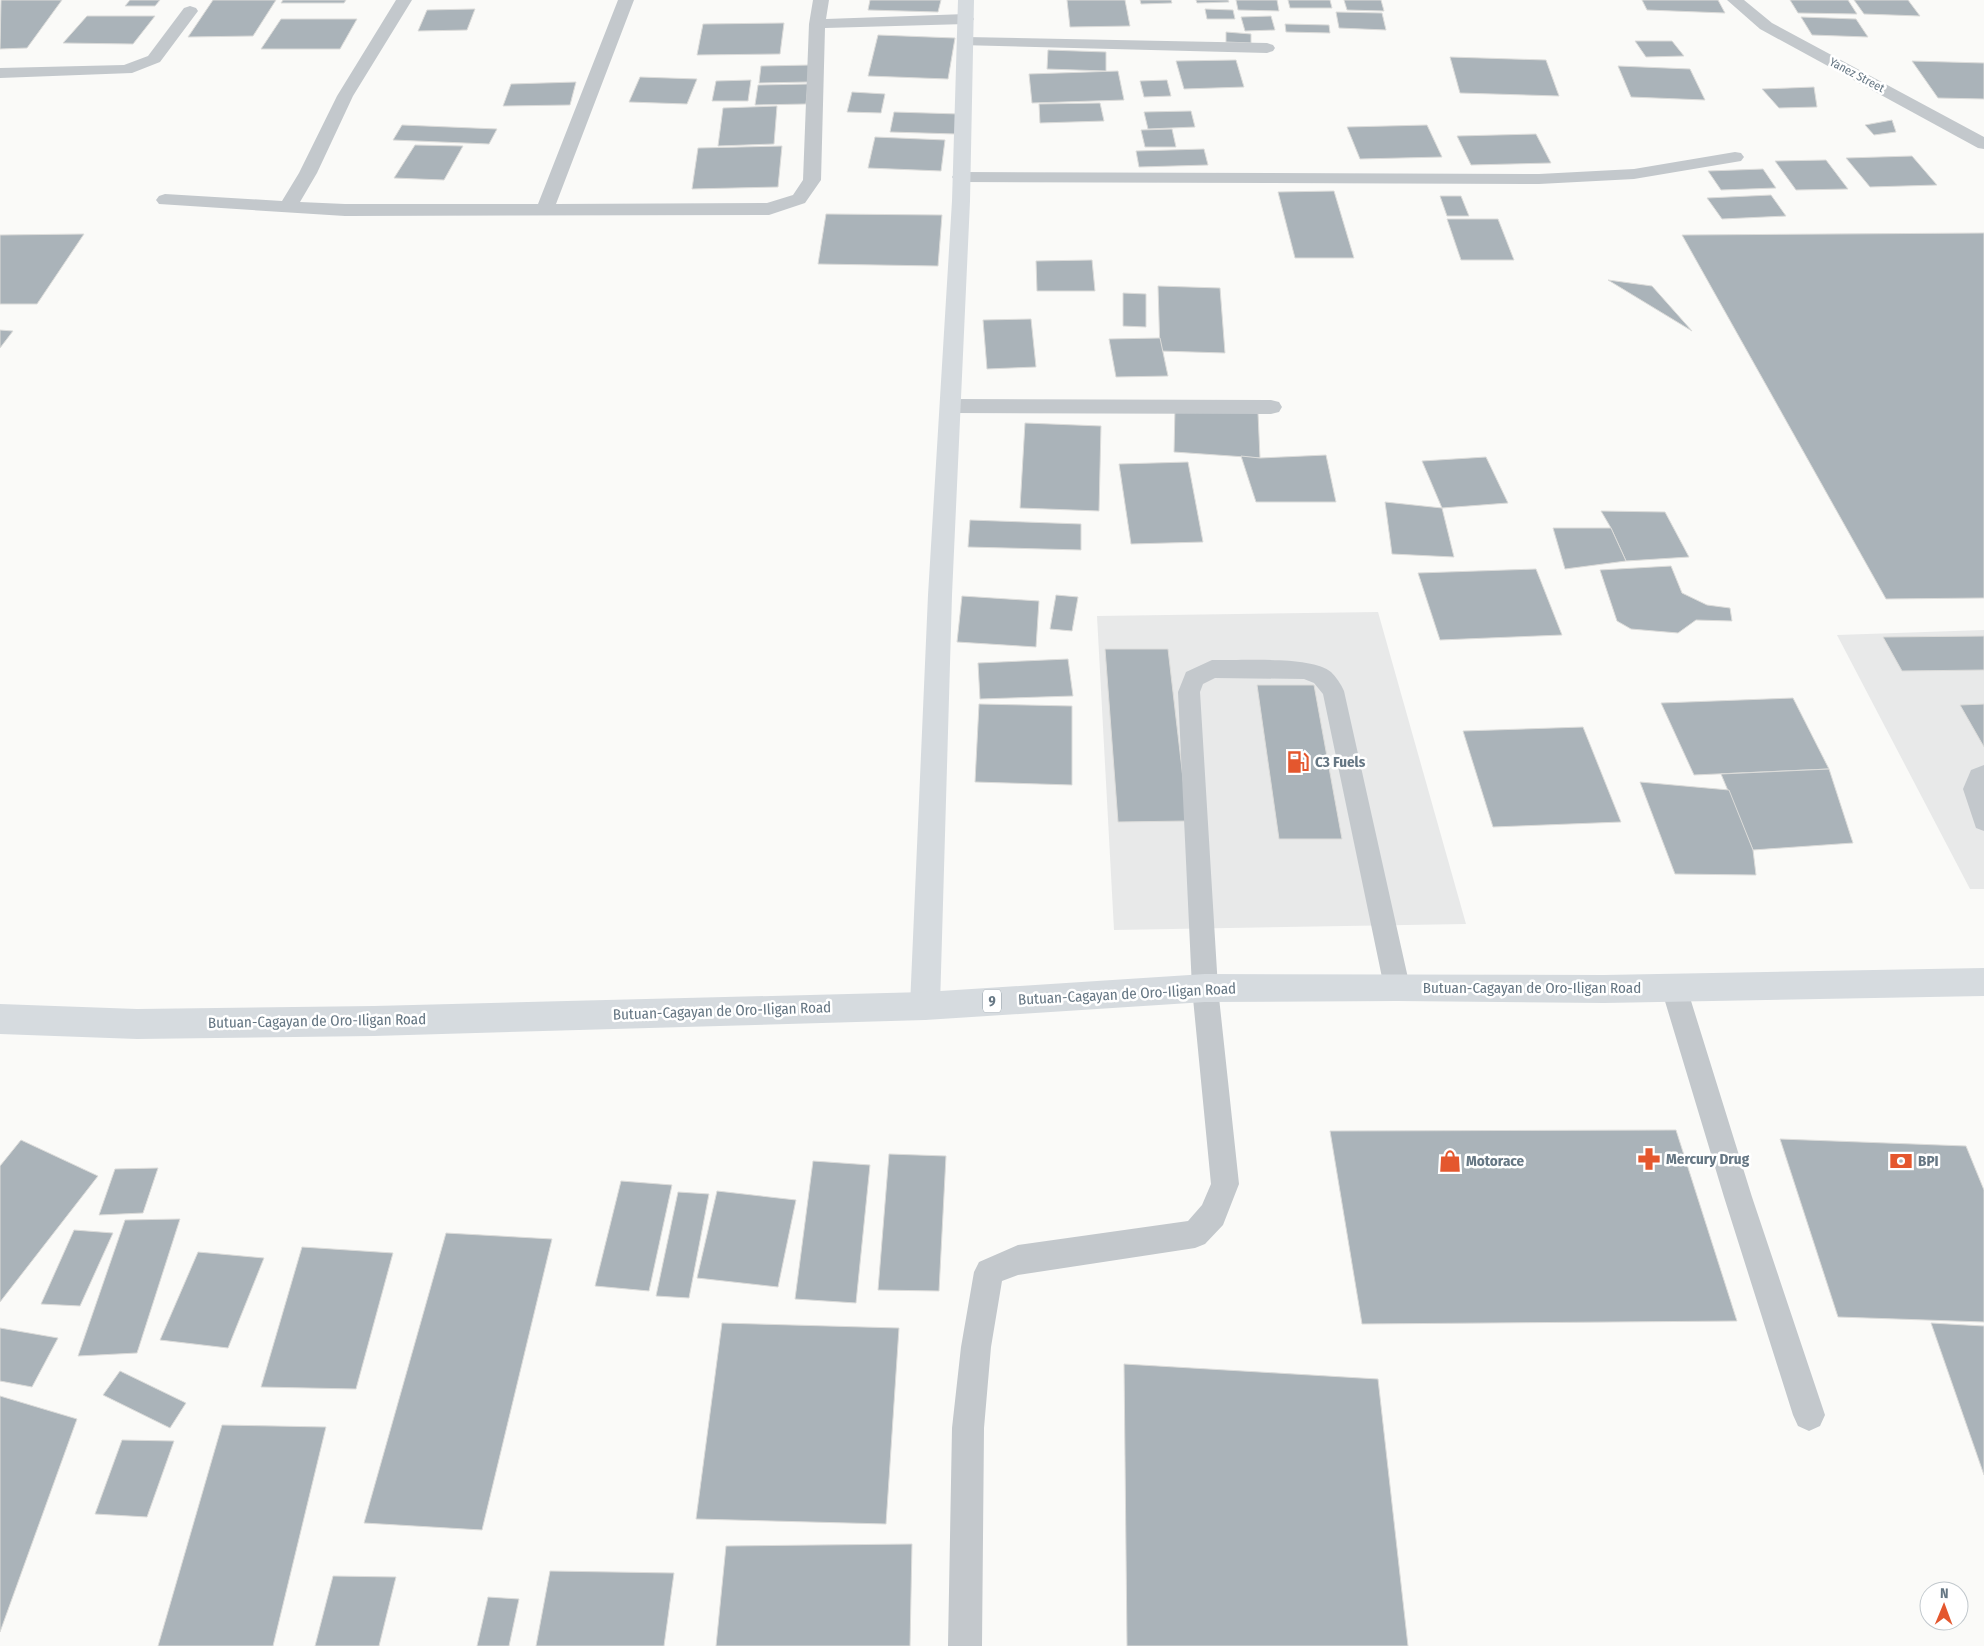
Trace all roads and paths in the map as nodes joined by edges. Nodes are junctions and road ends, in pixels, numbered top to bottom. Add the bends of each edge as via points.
1 (404, 0) edge
2 (626, 0) edge
3 (820, 0) edge
4 (1735, 0) edge
5 (966, 9) edge
6 (190, 11) dead end
7 (817, 24) junction
8 (966, 42) junction
9 (1267, 48) dead end
10 (0, 73) edge
11 (1984, 144) edge
12 (1735, 157) dead end
13 (961, 177) junction
14 (166, 200) dead end
15 (288, 207) junction
16 (545, 209) junction
17 (951, 406) junction
18 (1271, 407) dead end
19 (1984, 775) edge
20 (1984, 822) edge
21 (1984, 982) edge
22 (1397, 987) junction
23 (1206, 988) junction
24 (1674, 988) junction
25 (925, 1006) junction
26 (0, 1020) edge
27 (1809, 1415) dead end
28 (965, 1646) edge

1 - 15 street via 345,96
2 - 16 street
3 - 7 street
4 - 11 street, Yanez Street via 1766,26
5 - 7 street
5 - 8 main road
6 - 10 street via 154,59 142,66 126,70
7 - 16 street via 812,180 799,199 769,209
8 - 9 street
8 - 13 main road
12 - 13 street via 1634,174 1539,179
13 - 17 main road
14 - 15 street
15 - 16 street via 345,210
17 - 18 street
17 - 25 main road
19 - 20 lane via 1979,777 1975,789
21 - 24 main road, Butuan-Cagayan de Oro-Iligan Road / 9
22 - 23 main road, Butuan-Cagayan de Oro-Iligan Road / 9
22 - 23 lane via 1332,691 1322,677 1306,670 1212,669 1194,678 1189,692
22 - 24 main road, Butuan-Cagayan de Oro-Iligan Road / 9
23 - 25 main road, Butuan-Cagayan de Oro-Iligan Road / 9
23 - 28 lane via 1224,1184 1212,1215 1195,1234 1018,1260 989,1272 976,1347 968,1428
24 - 27 lane
25 - 26 main road, Butuan-Cagayan de Oro-Iligan Road / 9 via 374,1021 137,1024

